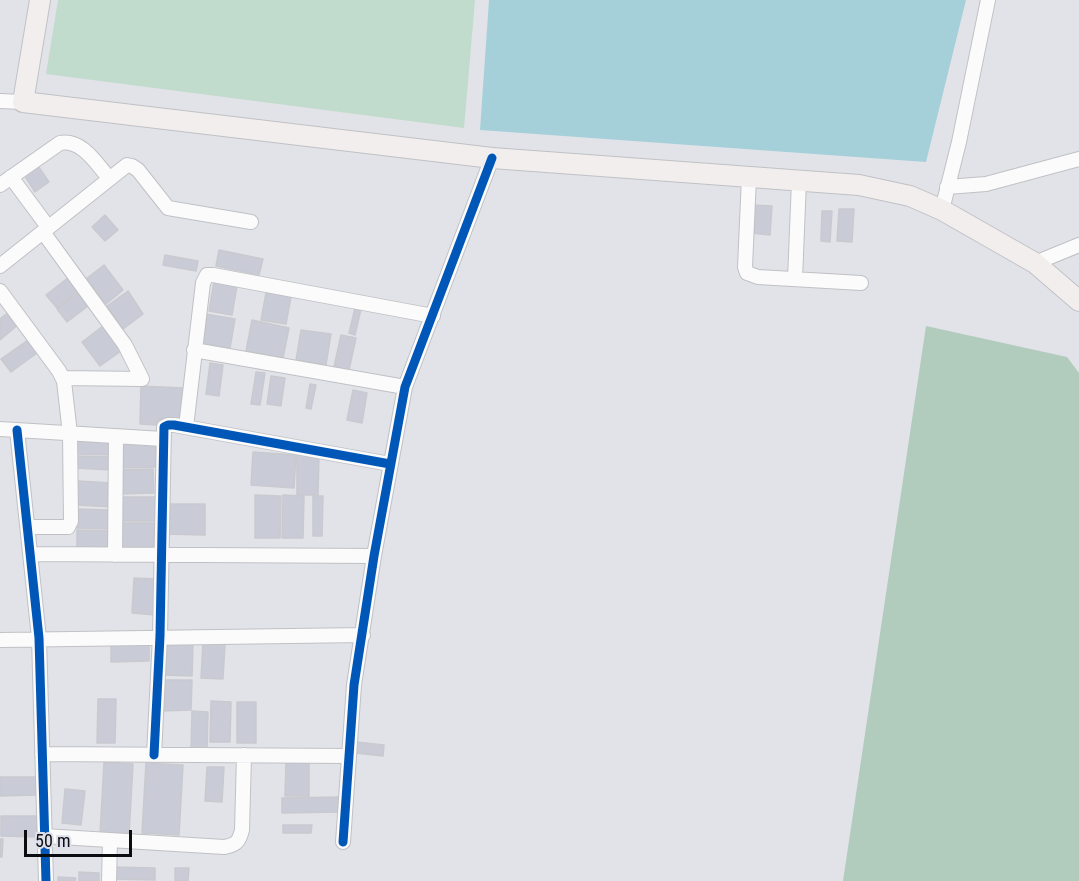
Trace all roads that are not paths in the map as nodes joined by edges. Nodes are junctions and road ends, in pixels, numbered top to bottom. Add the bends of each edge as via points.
1 (40, 0) edge
2 (988, 0) edge
3 (0, 101) edge
4 (22, 102) junction
5 (1078, 156) edge
6 (492, 158) junction
7 (749, 177) junction
8 (109, 178) junction
9 (5, 181) edge
10 (799, 181) junction
11 (947, 187) junction
12 (942, 210) junction
13 (250, 222) dead end
14 (46, 229) junction
15 (1079, 245) edge
16 (1035, 263) junction
17 (0, 266) edge
18 (795, 279) junction
19 (861, 283) dead end
20 (0, 291) edge
21 (1079, 301) edge
22 (433, 316) junction
23 (194, 350) junction
24 (63, 378) junction
25 (405, 387) junction
26 (186, 428) junction
27 (0, 429) edge
28 (17, 430) junction
29 (70, 434) junction
30 (116, 436) junction
31 (163, 440) junction
32 (390, 464) junction
33 (28, 527) junction
34 (31, 554) junction
35 (115, 555) junction
36 (162, 555) junction
37 (374, 556) junction
38 (363, 634) junction
39 (160, 636) junction
40 (39, 638) junction
41 (0, 640) edge
42 (42, 754) junction
43 (154, 755) junction
44 (244, 755) junction
45 (349, 756) junction
46 (44, 836) junction
47 (110, 840) junction
48 (343, 842) dead end
49 (46, 881) edge
50 (109, 881) edge

1 - 4 main road
2 - 11 street
3 - 4 street
4 - 6 main road
5 - 11 street via 986,184
6 - 7 main road
6 - 22 street
7 - 10 main road
7 - 18 street via 747,273
8 - 9 street via 85,151 68,141
8 - 13 street via 127,165 132,166 168,208
8 - 14 street
9 - 14 street
10 - 12 main road via 859,185 910,196
10 - 18 street
11 - 12 street
12 - 16 main road
14 - 17 street
14 - 24 street via 125,345 142,379
15 - 16 street
16 - 21 main road
18 - 19 street
20 - 24 street
22 - 23 street via 207,275
22 - 25 street
23 - 25 street
23 - 26 street
24 - 29 street
25 - 32 street
26 - 31 street via 164,427
26 - 32 street
27 - 28 street
28 - 29 street
28 - 33 street
29 - 30 street
29 - 33 street via 71,521 63,528
30 - 31 street
30 - 35 street
31 - 36 street
32 - 37 street
33 - 34 street
34 - 35 street
34 - 40 street
35 - 36 street
36 - 37 street
36 - 39 street
37 - 38 street
38 - 39 street
38 - 45 street via 354,685
39 - 40 street
39 - 43 street
40 - 41 street
40 - 42 street
42 - 43 street
42 - 46 street
43 - 44 street
44 - 45 street
44 - 47 street via 242,830 234,845
45 - 48 street
46 - 47 street
46 - 49 street
47 - 50 street

